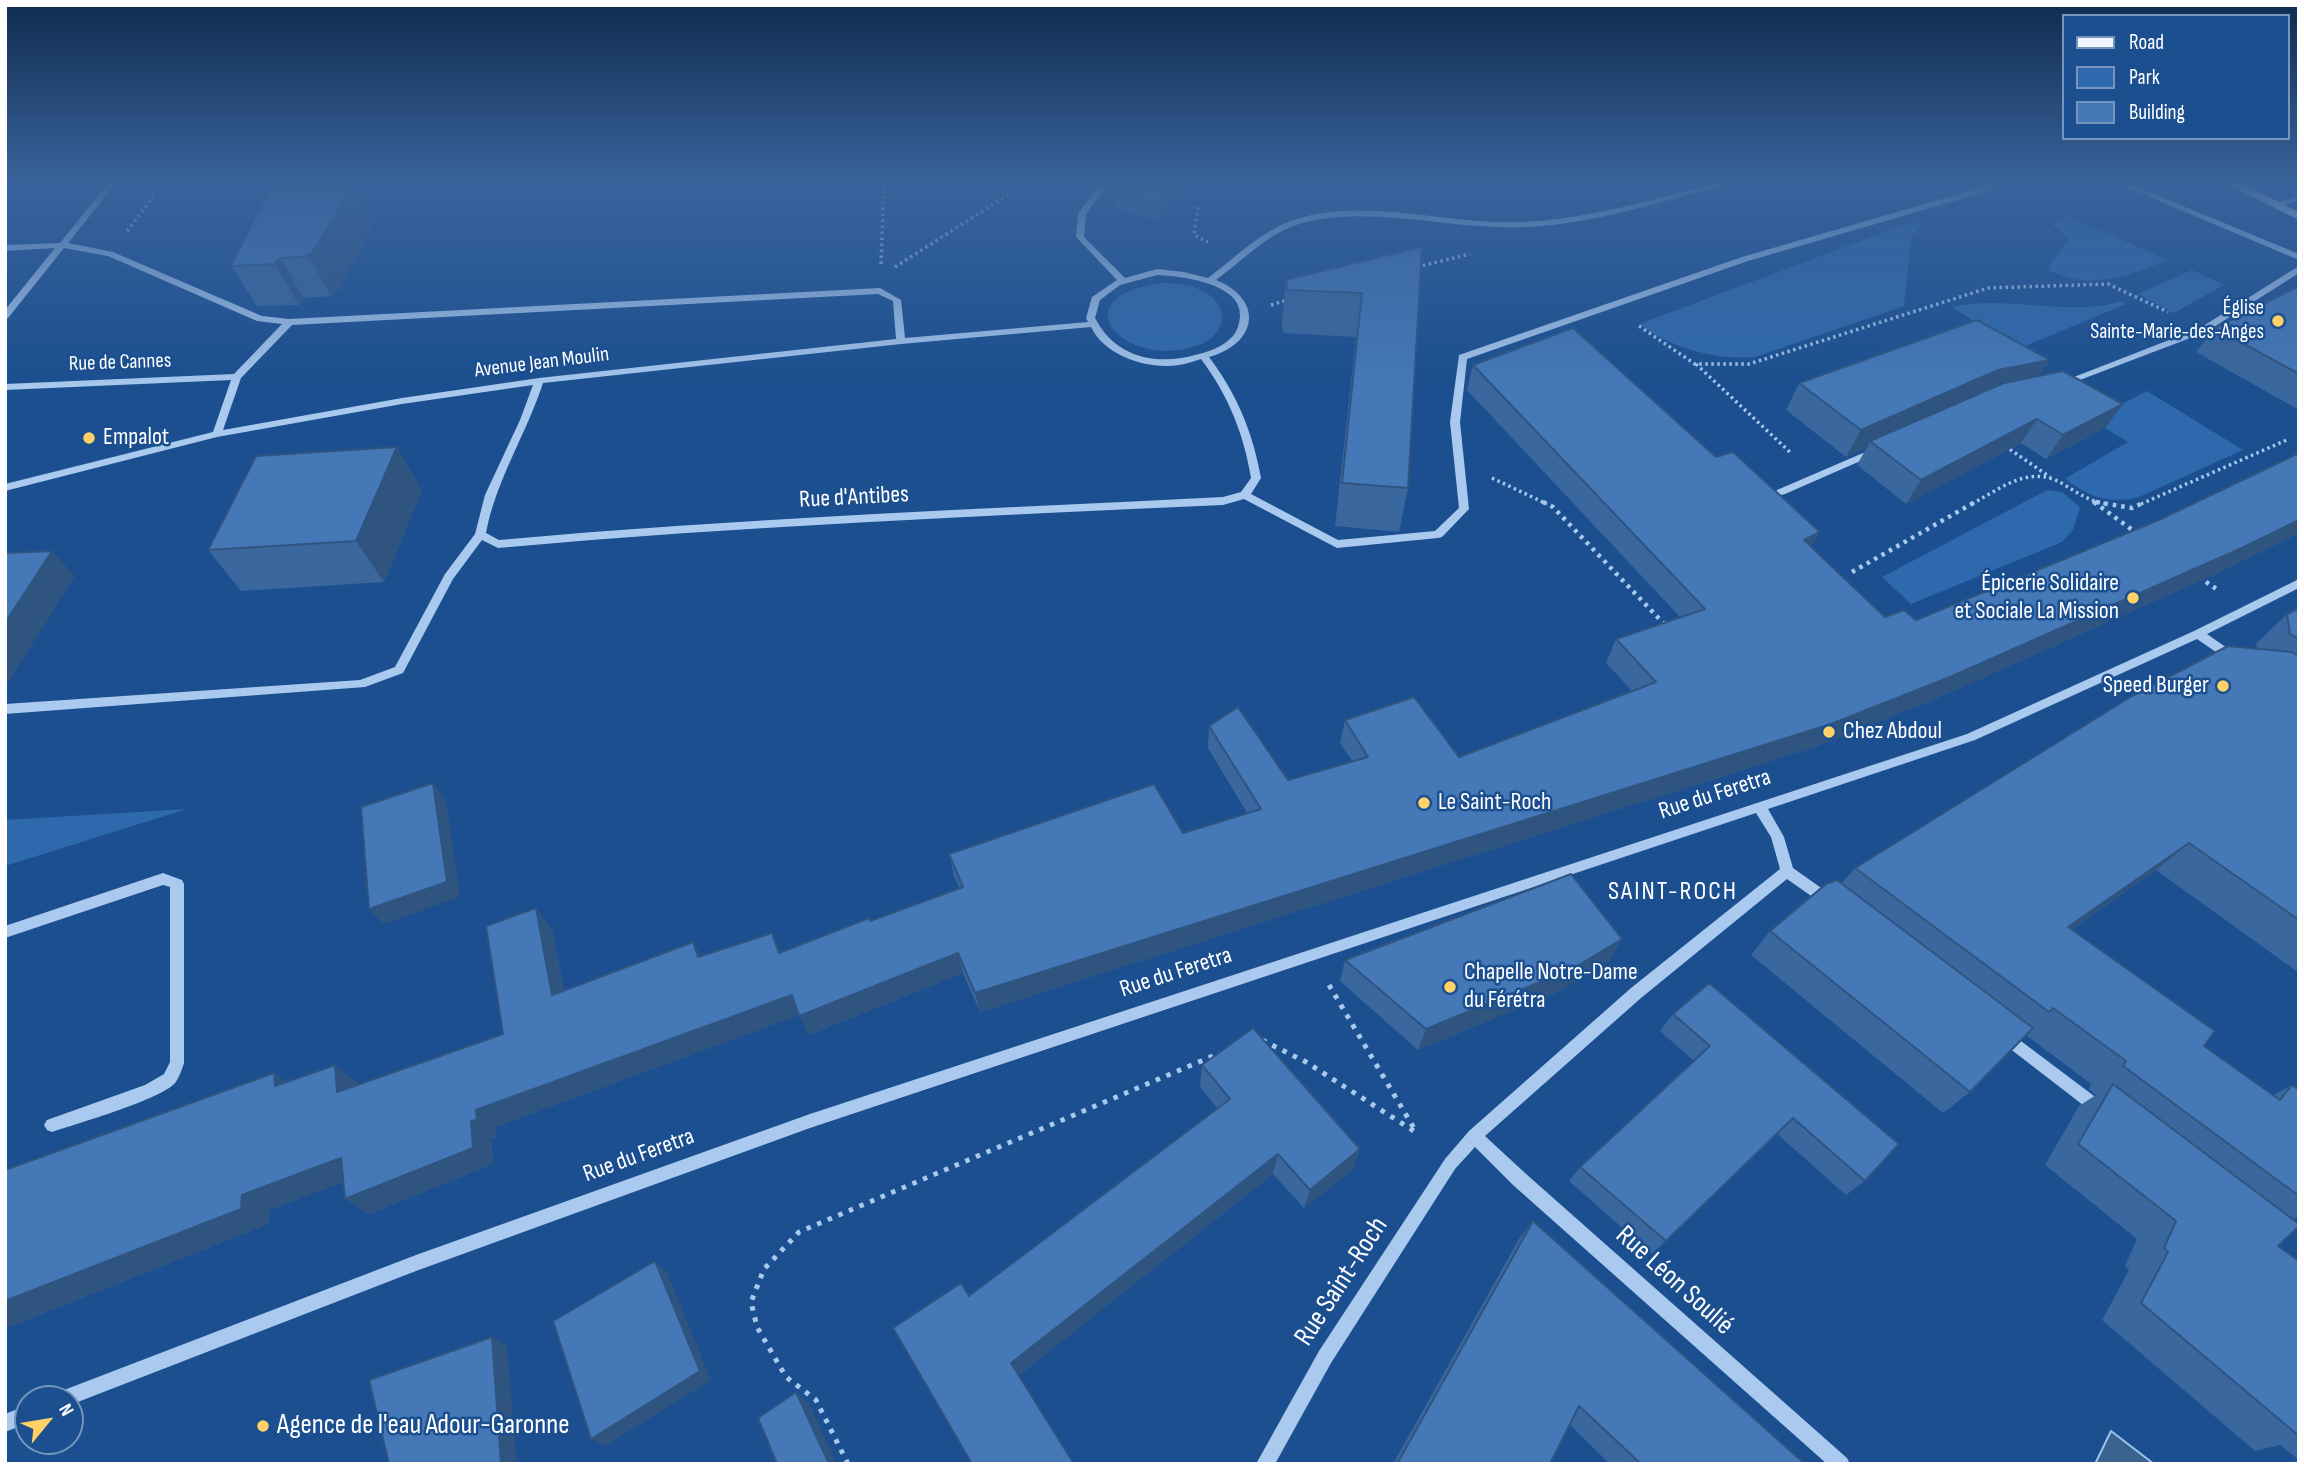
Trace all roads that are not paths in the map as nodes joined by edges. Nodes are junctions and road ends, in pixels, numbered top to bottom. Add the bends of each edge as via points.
1 (58, 251) edge
2 (92, 251) edge
3 (1093, 251) edge
4 (1252, 251) edge
5 (1774, 251) edge
6 (2299, 269) edge
7 (1122, 280) junction
8 (1210, 280) junction
9 (5, 316) edge
10 (289, 322) junction
11 (1091, 324) junction
12 (901, 341) junction
13 (1204, 358) junction
14 (237, 377) junction
15 (539, 382) junction
16 (5, 387) edge
17 (2045, 390) edge
18 (217, 435) junction
19 (1893, 443) edge
20 (5, 488) edge
21 (1781, 492) edge
22 (1245, 495) junction
23 (480, 535) junction
24 (2299, 583) edge
25 (2198, 634) junction
26 (2242, 664) edge
27 (5, 709) edge
28 (1759, 807) junction
29 (1787, 871) junction
30 (1842, 911) edge
31 (5, 932) edge
32 (1994, 1028) edge
33 (2114, 1120) edge
34 (52, 1125) dead end
35 (1474, 1136) junction
36 (84, 1391) edge
37 (1265, 1464) edge
38 (1841, 1464) edge

1 - 9 street
2 - 10 street via 110,254 260,319
3 - 7 street
4 - 8 street
5 - 22 street via 1462,357 1455,422 1464,509 1437,534 1337,544
6 - 17 street via 2203,330
7 - 8 street via 1157,272
7 - 11 street via 1096,299 1090,311
8 - 13 street via 1233,295 1244,314 1243,327 1236,339
10 - 12 street via 880,292 897,300
10 - 14 street
11 - 12 street, Avenue Jean Moulin
11 - 13 street via 1097,335 1123,354 1163,362
12 - 15 street, Avenue Jean Moulin
13 - 22 street via 1224,382 1252,446 1256,478
14 - 16 street, Rue de Cannes
14 - 18 street
15 - 18 street, Avenue Jean Moulin via 402,401
15 - 23 street via 483,506
18 - 20 street, Avenue Jean Moulin
19 - 21 street
22 - 23 street, Rue d'Antibes via 1223,501 886,517 498,544
23 - 27 street via 449,577 399,670 360,684
24 - 25 street, Rue du Feretra
25 - 26 street
25 - 28 street, Rue du Feretra via 1971,737
28 - 29 street via 1783,848
28 - 36 street, Rue du Feretra via 810,1121 416,1263
29 - 30 street
29 - 35 street via 1636,993
31 - 34 street via 163,879 177,884 177,1063 169,1079 149,1091
32 - 33 street
35 - 37 street, Rue Saint-Roch via 1450,1164 1325,1357
35 - 38 street, Rue Léon Soulié

